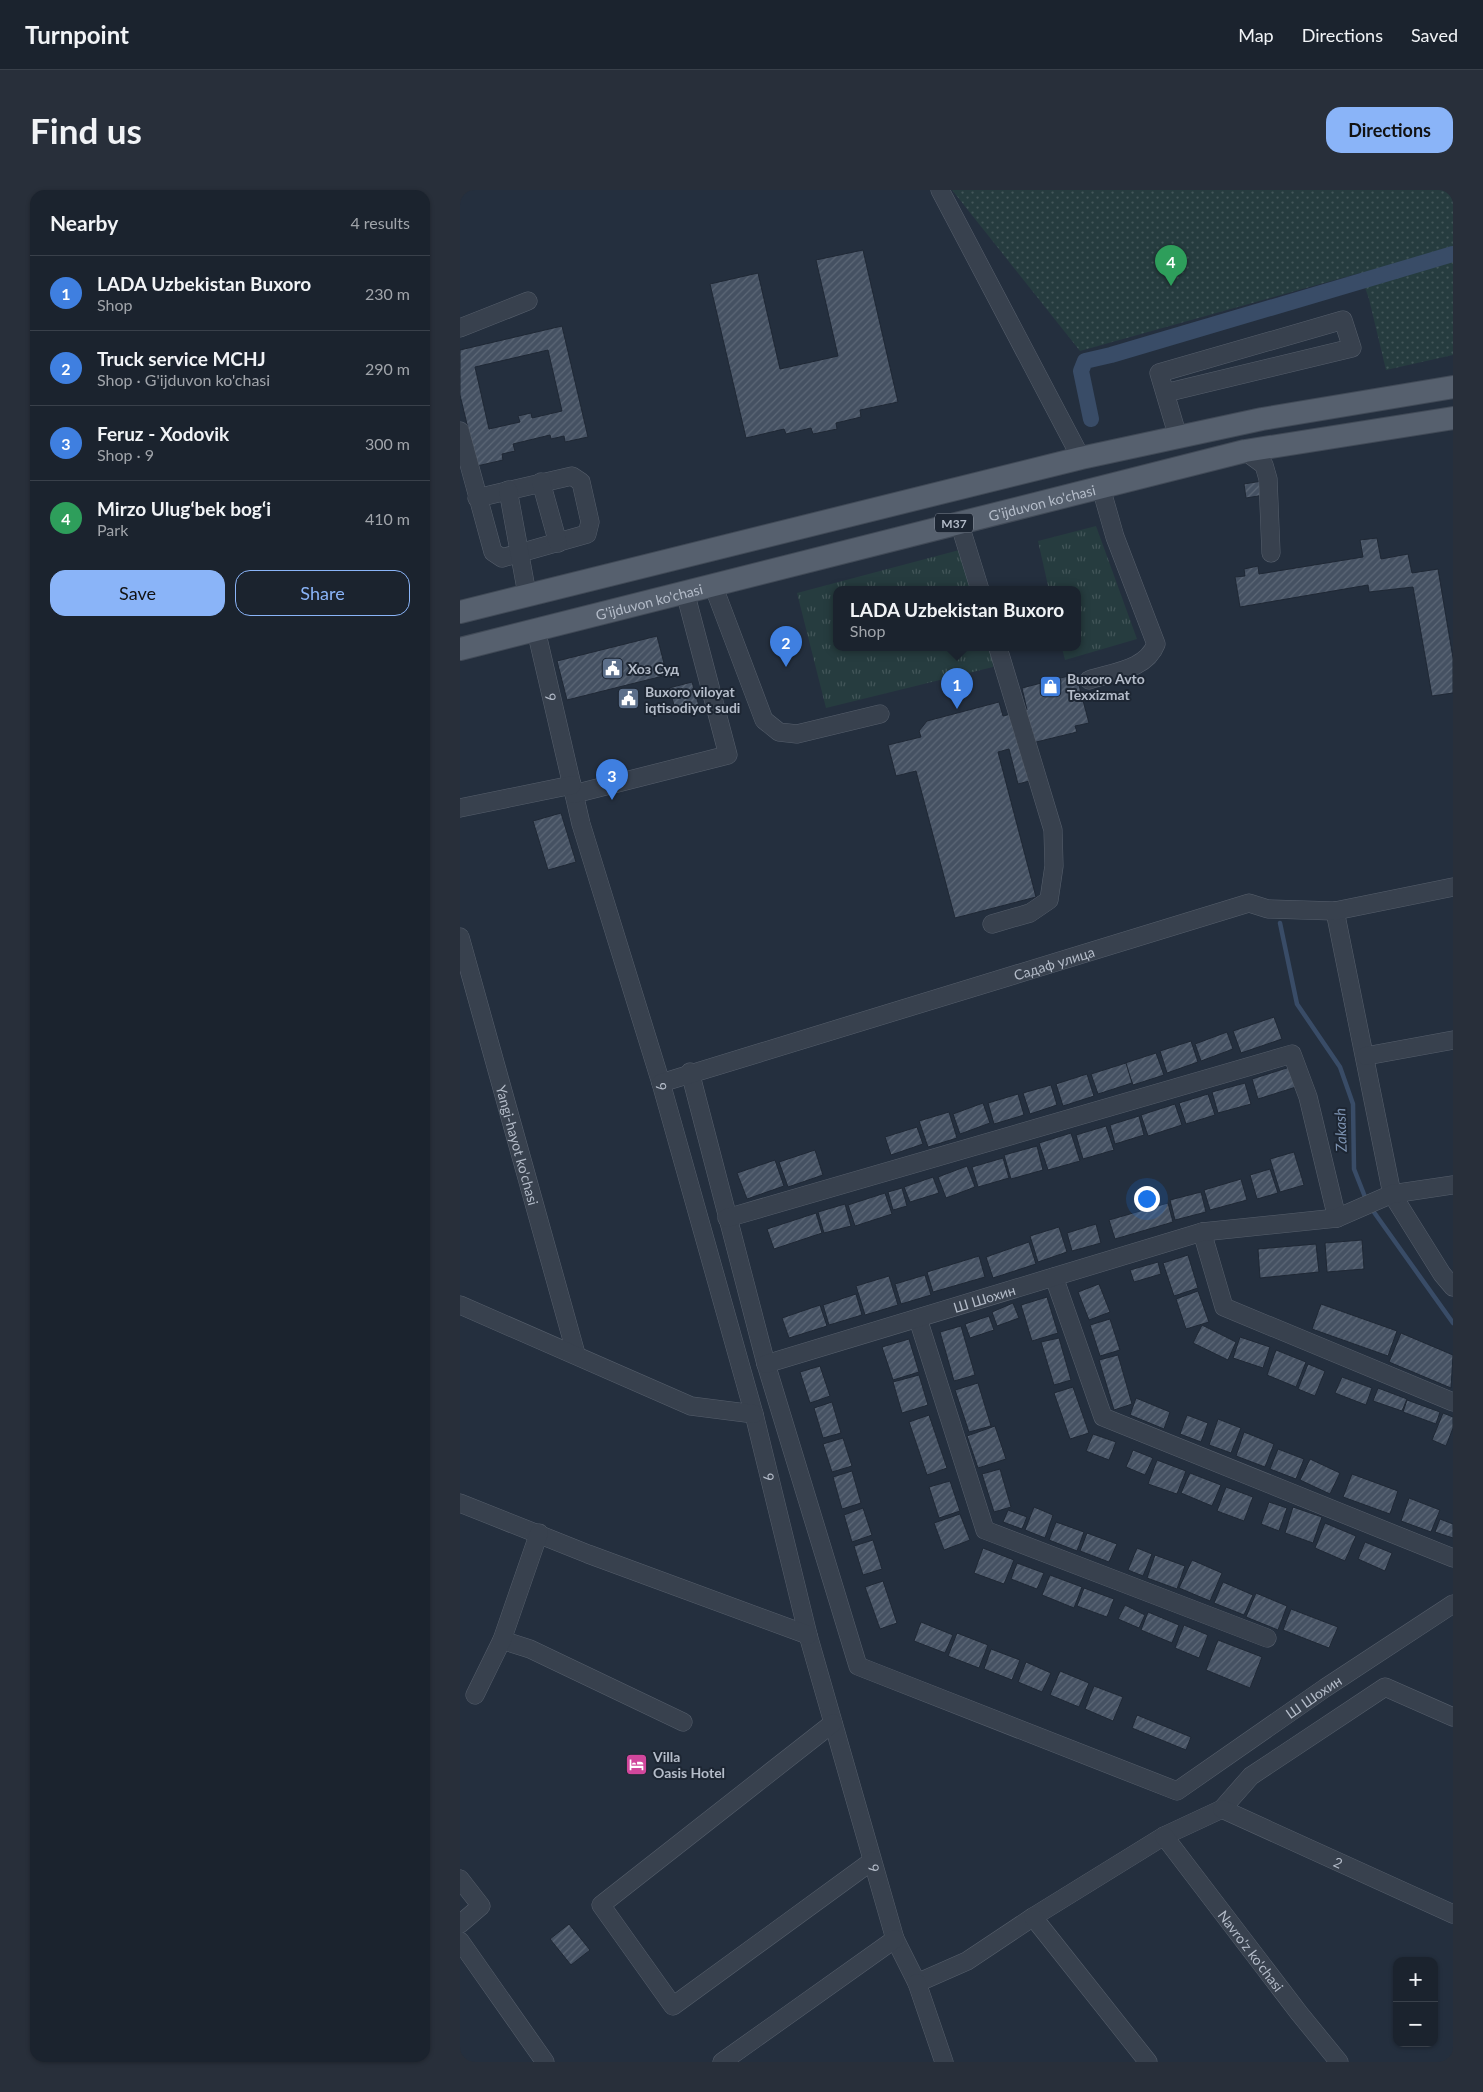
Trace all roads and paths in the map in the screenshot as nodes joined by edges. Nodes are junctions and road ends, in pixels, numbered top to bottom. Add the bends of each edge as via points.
1 (940, 190) edge
2 (528, 301) dead end
3 (460, 328) edge
4 (1453, 386) edge
5 (1165, 393) junction
6 (1453, 418) edge
7 (460, 431) edge
8 (1178, 437) junction
9 (1278, 447) junction
10 (1245, 451) junction
11 (1081, 458) junction
12 (1264, 465) junction
13 (541, 482) junction
14 (1101, 488) junction
15 (508, 490) junction
16 (477, 498) junction
17 (959, 522) junction
18 (558, 543) junction
19 (1271, 553) dead end
20 (520, 554) junction
21 (599, 577) junction
22 (713, 585) junction
23 (979, 586) edge
24 (685, 592) junction
25 (527, 594) junction
26 (610, 611) junction
27 (460, 612) edge
28 (536, 630) junction
29 (460, 649) edge
30 (999, 651) edge
31 (1089, 680) dead end
32 (880, 714) dead end
33 (573, 789) junction
34 (460, 808) edge
35 (1453, 887) edge
36 (1335, 911) junction
37 (992, 924) dead end
38 (460, 937) edge
39 (1453, 1040) edge
40 (1366, 1056) junction
41 (690, 1072) junction
42 (661, 1083) junction
43 (1453, 1185) edge
44 (1392, 1194) junction
45 (727, 1218) junction
46 (1337, 1218) junction
47 (1202, 1232) junction
48 (1054, 1276) junction
49 (1453, 1288) edge
50 (460, 1305) edge
51 (918, 1319) junction
52 (576, 1354) junction
53 (766, 1364) junction
54 (1453, 1402) edge
55 (754, 1414) junction
56 (460, 1503) edge
57 (539, 1533) junction
58 (1453, 1558) edge
59 (1453, 1604) edge
60 (808, 1635) junction
61 (1267, 1638) dead end
62 (502, 1640) junction
63 (475, 1695) dead end
64 (1453, 1717) edge
65 (683, 1722) dead end
66 (833, 1723) junction
67 (1222, 1809) junction
68 (1164, 1836) junction
69 (872, 1861) junction
70 (460, 1878) edge
71 (1453, 1914) edge
72 (1033, 1917) junction
73 (460, 1924) edge
74 (895, 1940) junction
75 (460, 1941) edge
76 (917, 1983) junction
77 (545, 2062) edge
78 (722, 2062) edge
79 (944, 2062) edge
80 (1148, 2062) edge
81 (1340, 2062) edge

1 - 11 street
2 - 3 street
4 - 8 main road, M37
5 - 5 street via 1160,374 1343,320 1352,348
5 - 8 street
6 - 9 main road, G'ijduvon ko'chasi / M37
7 - 16 street
8 - 11 main road, M37
9 - 10 main road, G'ijduvon ko'chasi / M37
9 - 12 street
10 - 12 street
10 - 14 main road, G'ijduvon ko'chasi / M37
11 - 21 main road, M37
12 - 19 street via 1268,479
13 - 15 street
13 - 18 street
13 - 18 street via 572,476 581,482 590,522 587,534
14 - 17 main road, G'ijduvon ko'chasi / M37
14 - 31 street via 1115,537 1156,644 1143,663
15 - 16 street
15 - 20 street
16 - 20 street via 493,552 502,558
17 - 22 main road, G'ijduvon ko'chasi / M37
17 - 23 street
18 - 20 street
20 - 25 street
21 - 25 main road, M37
21 - 26 main road
22 - 24 main road, G'ijduvon ko'chasi / M37
22 - 32 street via 764,720 779,732 797,734
24 - 26 main road, G'ijduvon ko'chasi / M37
24 - 33 street via 728,755
25 - 27 main road, M37
26 - 28 main road, G'ijduvon ko'chasi / M37
28 - 29 main road, G'ijduvon ko'chasi / M37
28 - 33 street, 9
30 - 37 street via 1053,830 1054,866 1049,900 1030,913
33 - 34 street
33 - 42 street, 9
35 - 36 street, Садаф улица
36 - 40 street
36 - 41 street, Садаф улица via 1268,909 1249,902
38 - 52 street, Yangi-hayot ko'chasi
39 - 40 street
40 - 44 street
41 - 42 street, Садаф улица
41 - 45 street
42 - 55 street, 9
43 - 44 street
44 - 46 street, Ш Шохин
44 - 49 street
45 - 46 street via 1292,1054 1308,1097
45 - 53 street
46 - 47 street, Ш Шохин
47 - 48 street, Ш Шохин
47 - 54 street via 1224,1307
48 - 51 street, Ш Шохин
48 - 58 street via 1102,1417
50 - 52 street
51 - 53 street, Ш Шохин
51 - 61 street via 985,1530
52 - 55 street via 691,1406
53 - 59 street, Ш Шохин via 858,1666 1177,1791
55 - 60 street, 9
56 - 57 street
57 - 60 street
57 - 62 street
60 - 66 street, 9
62 - 63 street
62 - 65 street via 530,1649
64 - 67 street via 1385,1687 1251,1776
66 - 69 street, 9
66 - 69 street via 601,1905 673,2006
67 - 68 street
67 - 71 street, 2
68 - 72 street
68 - 81 street, Navro'z ko'chasi
69 - 74 street, 9
70 - 73 street via 481,1906
72 - 76 street via 967,1961
72 - 80 street
74 - 76 street, 9
74 - 78 street
75 - 77 street
76 - 79 street, 9

